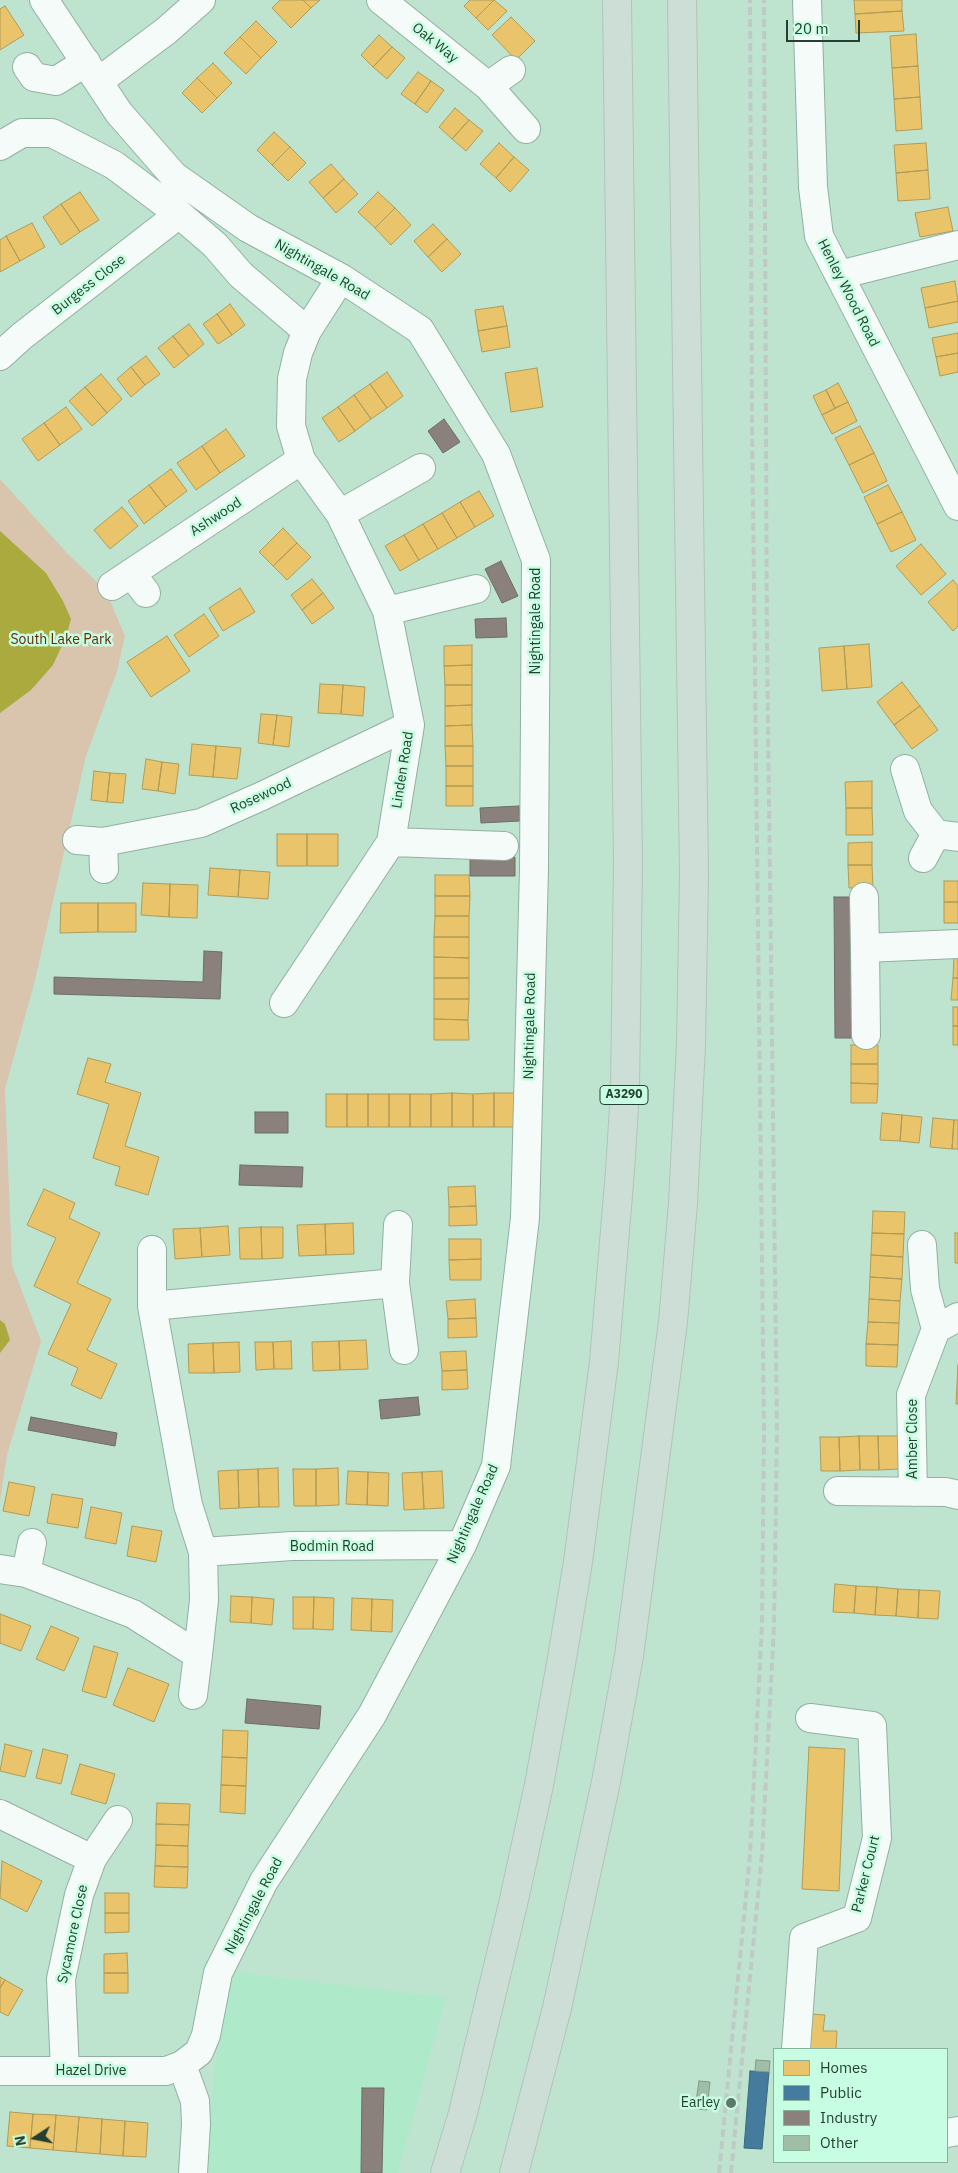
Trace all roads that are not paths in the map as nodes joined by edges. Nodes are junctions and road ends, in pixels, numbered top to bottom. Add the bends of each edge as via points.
1 (44, 0) edge
2 (201, 0) edge
3 (382, 0) edge
4 (617, 0) edge
5 (682, 0) edge
6 (807, 0) edge
7 (27, 67) dead end
8 (511, 70) dead end
9 (92, 72) junction
10 (488, 86) junction
11 (526, 129) dead end
12 (0, 146) edge
13 (178, 214) junction
14 (958, 245) edge
15 (839, 275) junction
16 (342, 278) junction
17 (307, 331) junction
18 (0, 356) edge
19 (301, 460) junction
20 (421, 468) dead end
21 (958, 506) edge
22 (340, 514) junction
23 (130, 584) dead end
24 (476, 589) dead end
25 (387, 611) junction
26 (410, 725) junction
27 (905, 769) dead end
28 (947, 835) edge
29 (391, 842) junction
30 (504, 846) dead end
31 (923, 858) dead end
32 (104, 869) dead end
33 (864, 897) dead end
34 (958, 944) edge
35 (865, 948) junction
36 (284, 1003) dead end
37 (866, 1035) dead end
38 (398, 1225) dead end
39 (922, 1245) dead end
40 (152, 1250) dead end
41 (395, 1283) junction
42 (152, 1306) junction
43 (947, 1323) edge
44 (404, 1350) dead end
45 (838, 1491) dead end
46 (913, 1492) junction
47 (958, 1495) edge
48 (32, 1543) dead end
49 (462, 1544) junction
50 (203, 1552) junction
51 (0, 1569) edge
52 (26, 1573) junction
53 (198, 1655) junction
54 (193, 1695) dead end
55 (810, 1718) dead end
56 (0, 1814) edge
57 (118, 1820) dead end
58 (92, 1859) junction
59 (796, 2048) edge
60 (182, 2065) junction
61 (0, 2071) edge
62 (64, 2071) junction
63 (193, 2173) edge
64 (445, 2173) edge
65 (514, 2173) edge

1 - 9 street, Nightingale Road
2 - 9 street via 166,31
3 - 10 street, Oak Way
4 - 64 main road, A3290 via 628,862 620,1181 604,1362 578,1562 554,1701 539,1785 488,2016
5 - 65 main road via 694,876 691,1045 681,1223 672,1331 629,1656 606,1782 557,2008
6 - 15 street, Henley Wood Road via 813,187 819,236
7 - 9 street via 34,77 56,82
8 - 10 street
9 - 16 street, Nightingale Road via 119,113 174,176 248,228
10 - 11 street, Oak Way
12 - 13 street via 22,133 52,132 114,165
13 - 17 street via 215,245 241,275
13 - 18 street, Burgess Close
14 - 15 street
15 - 21 street, Henley Wood Road
16 - 17 street, Linden Road
16 - 49 street, Nightingale Road via 420,330 496,454 536,560 534,869 525,1218 496,1466
17 - 19 street, Linden Road via 292,379 291,426
19 - 22 street, Linden Road
19 - 23 street, Ashwood
20 - 22 street
22 - 25 street, Linden Road
24 - 25 street
25 - 26 street, Linden Road
26 - 29 street, Linden Road
26 - 32 street, Rosewood via 201,823 90,841
27 - 28 street via 918,811
28 - 31 street
29 - 30 street
29 - 36 street, Linden Road
33 - 35 street
34 - 35 street
35 - 37 street
38 - 41 street
39 - 43 street, Amber Close via 925,1289
40 - 42 street
41 - 42 street
41 - 44 street
42 - 50 street via 187,1496
43 - 46 street, Amber Close via 911,1395
45 - 46 street, Amber Close
46 - 47 street, Amber Close
48 - 52 street
49 - 50 street, Bodmin Road via 292,1546
49 - 60 street, Nightingale Road via 372,1714 264,1881 218,1973 206,2035 199,2052
50 - 53 street via 204,1600
51 - 52 street
52 - 53 street via 133,1614
53 - 54 street
55 - 59 street, Parker Court via 872,1726 877,1838 857,1918 804,1938
56 - 58 street
57 - 58 street, Sycamore Close
58 - 62 street, Sycamore Close via 79,1894 61,1979
60 - 62 street, Hazel Drive via 166,2071
60 - 63 street via 195,2101
61 - 62 street, Hazel Drive

